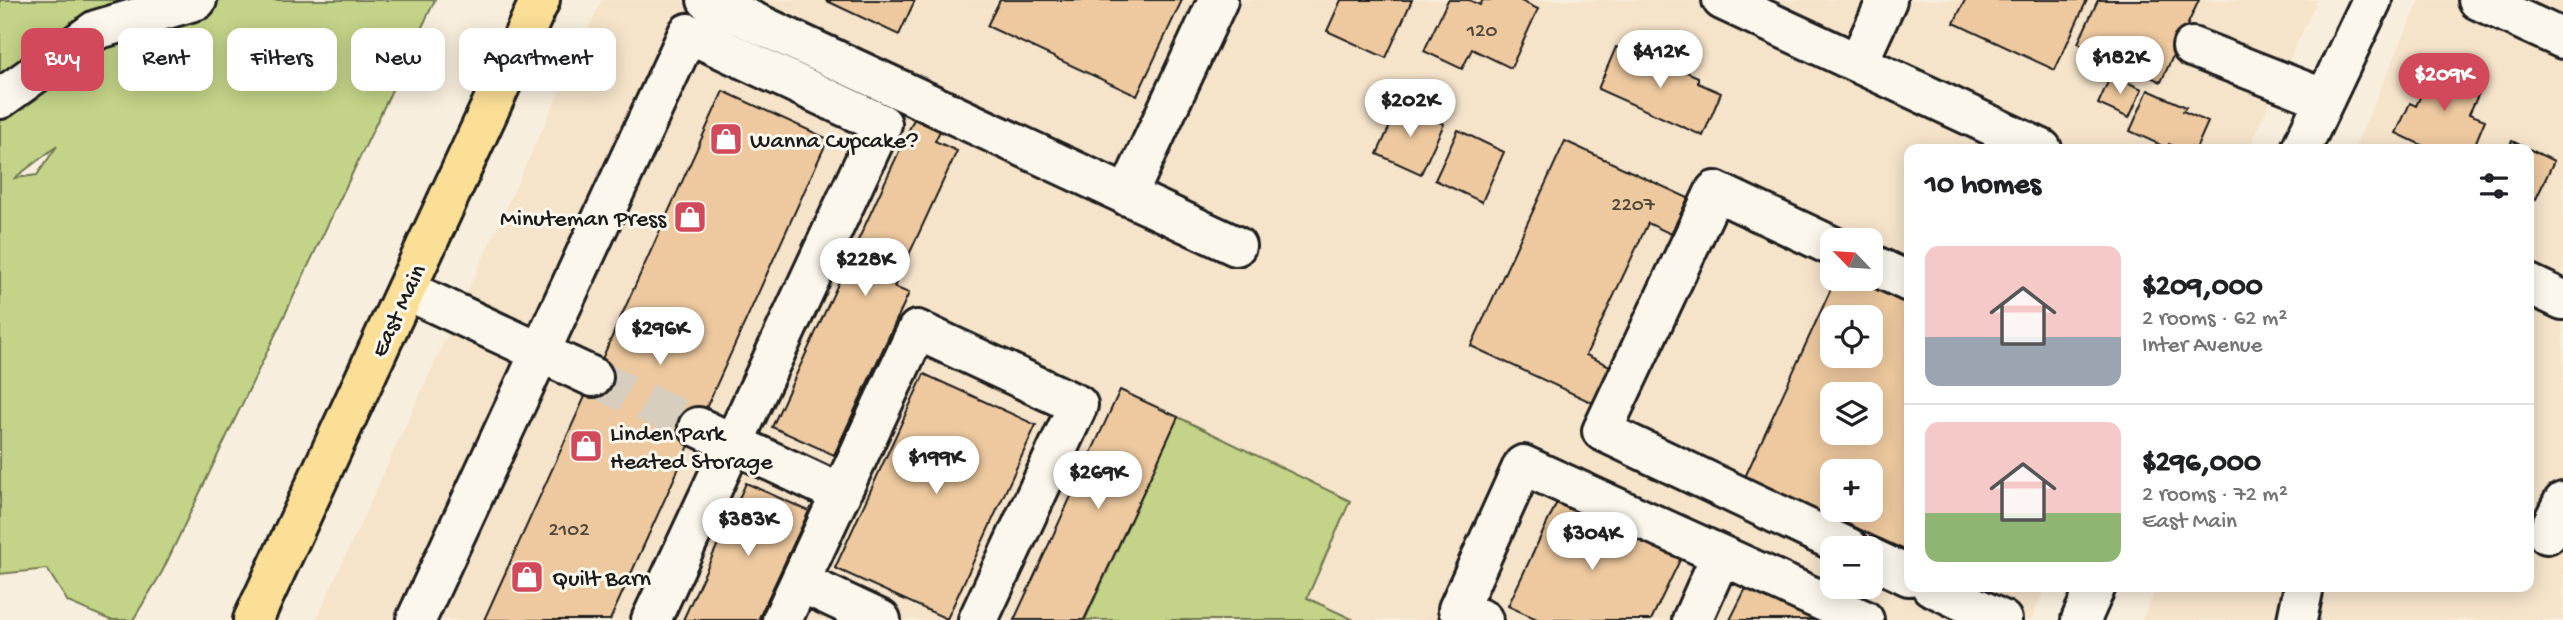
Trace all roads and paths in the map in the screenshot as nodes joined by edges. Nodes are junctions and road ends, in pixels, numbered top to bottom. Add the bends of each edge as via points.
1 (197, 0) edge
2 (540, 0) edge
3 (707, 0) edge
4 (1218, 0) edge
5 (1722, 0) edge
6 (1887, 0) edge
7 (2371, 0) edge
8 (2478, 0) edge
9 (2563, 39) edge
10 (2192, 47) dead end
11 (1858, 63) junction
12 (0, 99) edge
13 (2325, 99) junction
14 (2031, 144) edge
15 (2303, 144) edge
16 (1127, 196) junction
17 (1820, 240) edge
18 (1236, 247) dead end
19 (1883, 270) edge
20 (1904, 280) edge
21 (2534, 286) edge
22 (406, 290) junction
23 (2563, 300) edge
24 (540, 353) junction
25 (593, 377) tunnel mouth
26 (698, 427) tunnel mouth
27 (733, 443) junction
28 (841, 494) junction
29 (1824, 536) edge
30 (1721, 555) junction
31 (1883, 564) edge
32 (1904, 574) edge
33 (800, 582) junction
34 (1953, 592) edge
35 (2093, 592) edge
36 (2303, 592) edge
37 (253, 620) edge
38 (416, 620) edge
39 (651, 620) edge
40 (782, 620) edge
41 (881, 620) edge
42 (978, 620) edge
43 (1483, 620) edge
44 (1692, 620) edge
45 (1864, 620) edge
46 (2002, 620) edge
47 (2081, 620) edge
48 (2297, 620) edge

1 - 12 street via 96,30
2 - 22 main road, East Main
3 - 16 street
4 - 16 street
5 - 11 street
6 - 11 street
7 - 13 street
8 - 9 street
10 - 13 street
11 - 14 street
13 - 15 street
16 - 18 street
17 - 29 street via 1715,191 1602,431
19 - 20 street
21 - 23 street
22 - 24 street
22 - 37 main road, East Main
24 - 25 street
24 - 27 street via 688,33 712,44 882,124
24 - 38 street
26 - 27 street
27 - 28 street
27 - 39 street
28 - 33 street
28 - 42 street via 917,330 1078,405
30 - 43 street via 1522,465 1458,609
30 - 44 street
30 - 45 street
31 - 32 street
33 - 40 street
33 - 41 street
34 - 46 street
35 - 47 street
36 - 48 street

